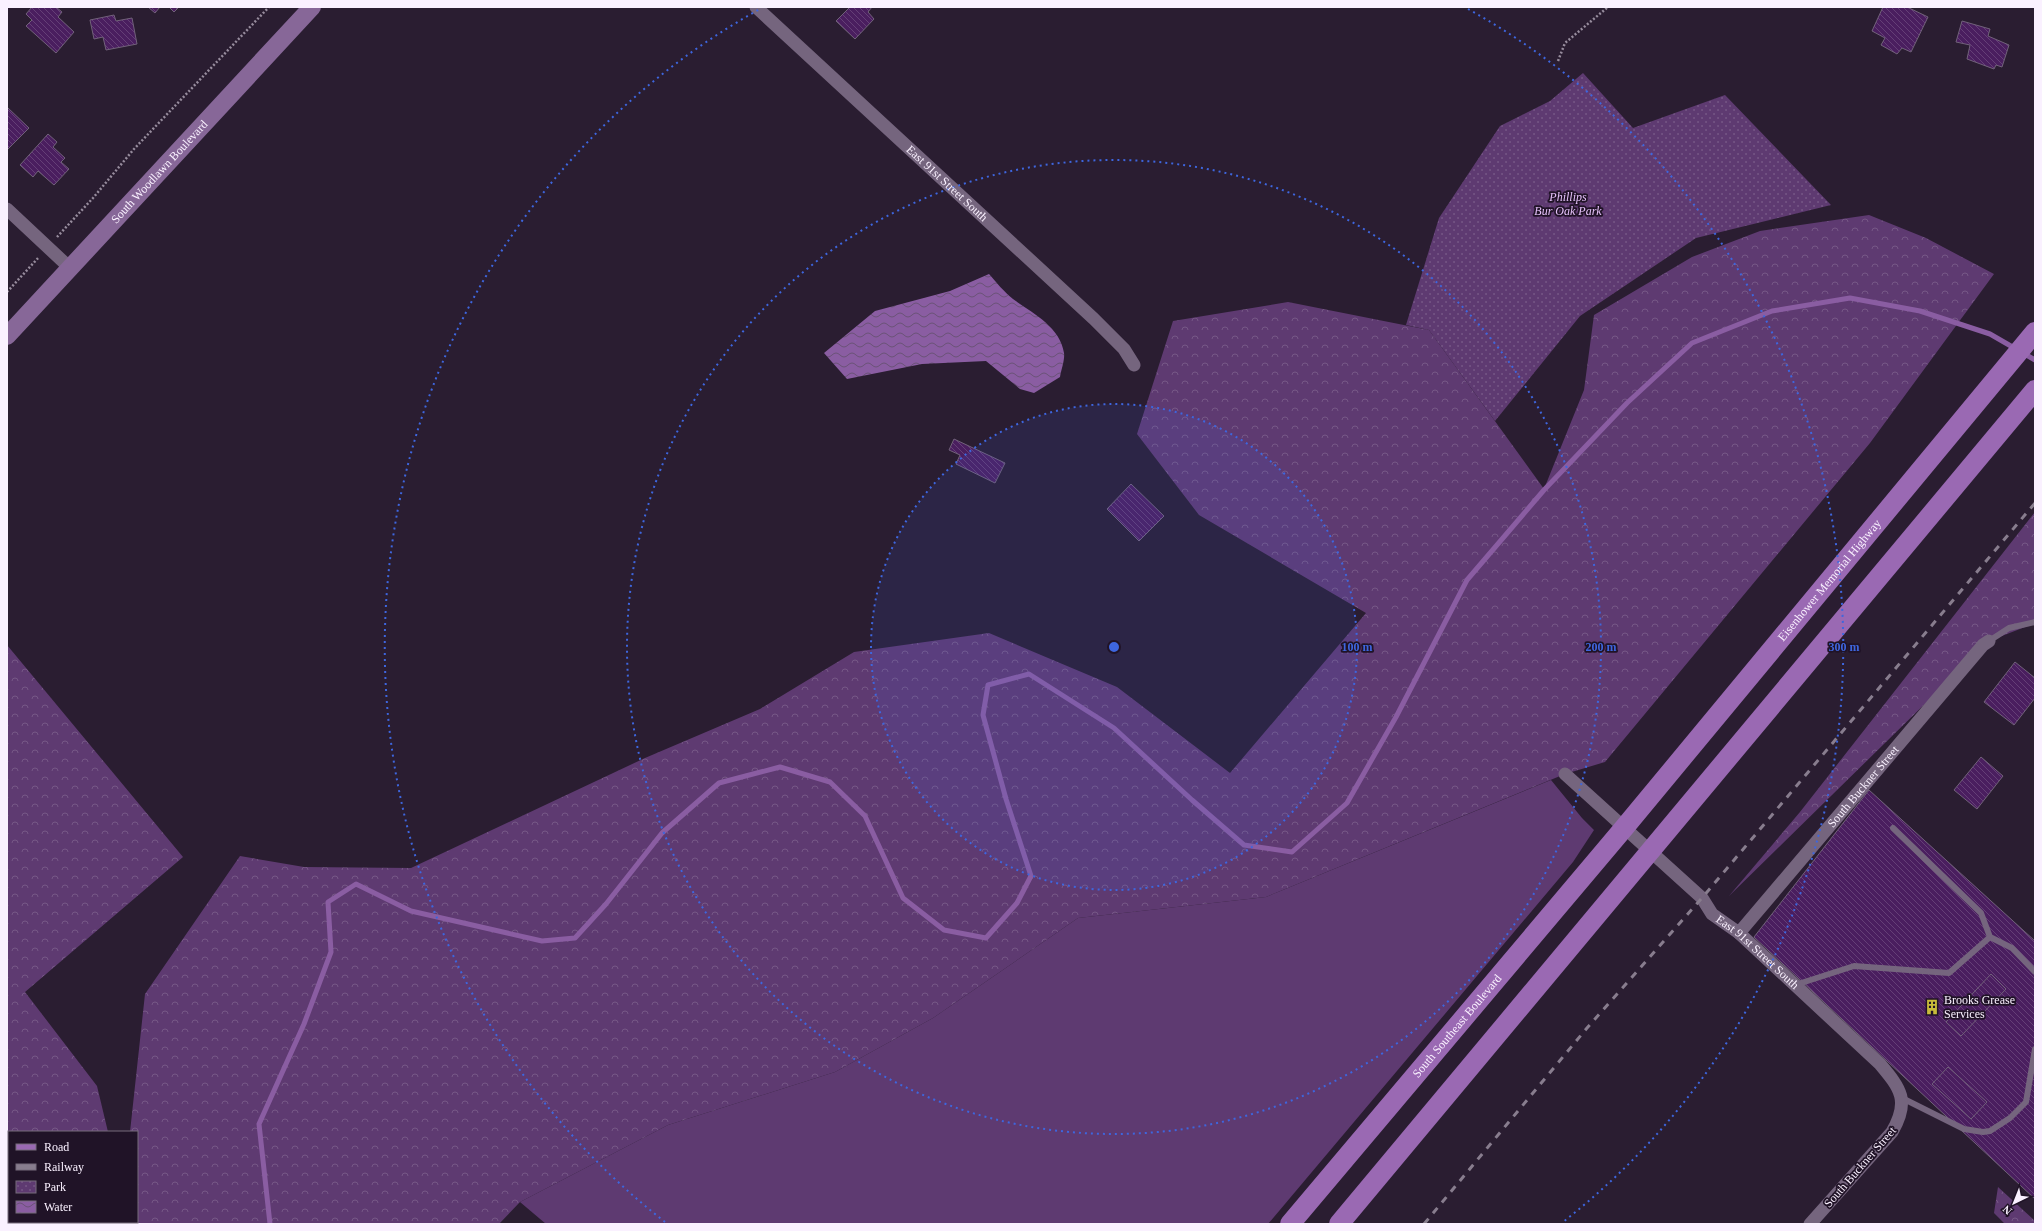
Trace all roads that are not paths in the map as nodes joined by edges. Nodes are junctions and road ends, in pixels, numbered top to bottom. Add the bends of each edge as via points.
1 (312, 7) edge
2 (756, 7) edge
3 (7, 209) edge
4 (70, 268) junction
5 (2035, 332) edge
6 (7, 336) edge
7 (1134, 365) dead end
8 (2035, 390) edge
9 (2035, 622) edge
10 (1989, 641) joint
11 (1566, 774) dead end
12 (1624, 828) junction
13 (1894, 828) dead end
14 (1650, 853) junction
15 (1739, 933) junction
16 (1990, 937) junction
17 (2035, 972) edge
18 (1796, 985) junction
19 (2035, 1049) edge
20 (1902, 1098) junction
21 (1290, 1224) edge
22 (1339, 1224) edge
23 (1810, 1224) edge

1 - 4 street, South Woodlawn Boulevard
2 - 7 street, East 91st Street South via 1094,319 1124,349
3 - 4 street
4 - 6 street, South Woodlawn Boulevard
5 - 12 main road, Eisenhower Memorial Highway
8 - 14 main road
9 - 10 lane via 2009,628
10 - 15 street, South Buckner Street
11 - 12 street, East 91st Street South
12 - 14 street, East 91st Street South
12 - 21 main road, South Southeast Boulevard
13 - 16 lane via 1981,913
14 - 15 street, East 91st Street South via 1702,898 1712,914
14 - 22 main road
15 - 18 street, East 91st Street South
16 - 17 lane via 2012,948
16 - 18 lane via 1950,973 1854,966
18 - 20 street, East 91st Street South via 1880,1064 1898,1086
19 - 20 lane via 2026,1102 2010,1118 1990,1131 1964,1129
20 - 23 street, South Buckner Street via 1902,1110 1892,1132

